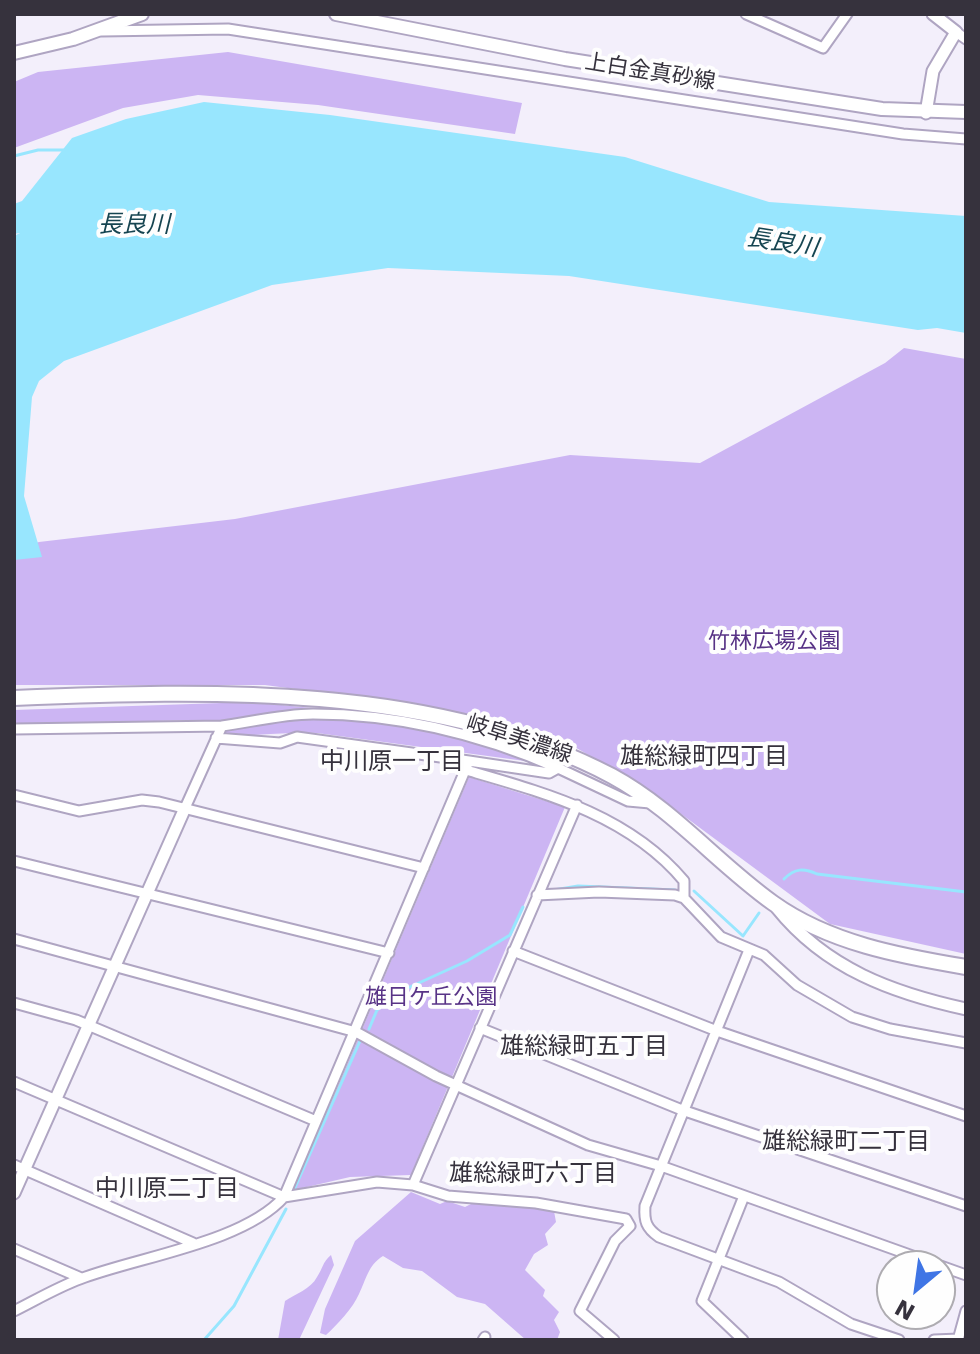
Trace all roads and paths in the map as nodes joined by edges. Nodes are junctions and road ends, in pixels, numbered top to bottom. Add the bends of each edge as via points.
1 (142, 14) edge
2 (336, 14) edge
3 (746, 14) edge
4 (847, 14) edge
5 (933, 14) edge
6 (91, 32) junction
7 (961, 36) edge
8 (14, 53) edge
9 (966, 112) edge
10 (926, 113) junction
11 (966, 139) edge
12 (14, 698) edge
13 (222, 726) junction
14 (14, 729) edge
15 (216, 738) junction
16 (467, 766) junction
17 (558, 768) junction
18 (14, 795) edge
19 (655, 803) junction
20 (577, 805) junction
21 (185, 808) junction
22 (14, 861) edge
23 (424, 868) junction
24 (147, 894) junction
25 (537, 895) junction
26 (684, 898) junction
27 (773, 903) junction
28 (14, 939) edge
29 (749, 950) junction
30 (513, 951) junction
31 (389, 953) junction
32 (114, 966) junction
33 (966, 967) edge
34 (14, 1003) edge
35 (966, 1009) edge
36 (88, 1025) junction
37 (480, 1028) junction
38 (717, 1031) junction
39 (356, 1032) junction
40 (966, 1043) edge
41 (14, 1082) edge
42 (455, 1084) junction
43 (55, 1100) junction
44 (682, 1110) junction
45 (966, 1116) edge
46 (316, 1121) junction
47 (661, 1166) junction
48 (19, 1168) edge
49 (413, 1185) junction
50 (14, 1193) edge
51 (744, 1196) junction
52 (284, 1197) junction
53 (966, 1206) edge
54 (193, 1243) junction
55 (14, 1249) edge
56 (719, 1258) junction
57 (966, 1275) edge
58 (81, 1278) junction
59 (14, 1311) edge
60 (966, 1311) edge
61 (958, 1339) edge
62 (614, 1340) edge
63 (743, 1340) edge
64 (899, 1340) edge
65 (934, 1340) edge

1 - 6 main road
2 - 10 main road, 上白金真砂線 via 565,59
3 - 4 street via 823,48
5 - 7 street
6 - 8 main road
6 - 11 street via 228,29 903,134
7 - 10 street via 933,71
9 - 10 main road, 上白金真砂線
12 - 19 main road, 岐阜美濃線 via 253,695 406,711 504,732 572,756
13 - 14 street
13 - 15 street
13 - 17 street via 312,714 400,722 474,736
15 - 16 street via 280,743 297,737
15 - 21 street
16 - 17 street via 549,773
16 - 20 street
16 - 23 street
17 - 19 street via 628,801
18 - 21 street via 79,811 142,800
19 - 27 main road, 岐阜美濃線
20 - 25 street
20 - 26 street via 663,860 684,881
21 - 23 street
21 - 24 street
22 - 24 street
23 - 31 street
24 - 31 street
24 - 32 street
25 - 26 street via 599,892
25 - 30 street
26 - 29 street via 721,937
27 - 33 main road, 岐阜美濃線 via 861,946
27 - 35 street via 822,952 873,983
28 - 32 street
29 - 38 street
29 - 40 street via 852,1017
30 - 37 street
30 - 38 street
31 - 39 street
32 - 36 street
32 - 39 street
34 - 36 street
36 - 43 street
36 - 46 street
37 - 42 street
37 - 44 street
38 - 44 street
38 - 45 street
39 - 42 street
39 - 46 street
41 - 43 street
42 - 47 street via 588,1145
42 - 49 street
43 - 48 street
43 - 52 street
44 - 47 street
44 - 53 street
46 - 52 street
47 - 51 street
47 - 56 street via 645,1206 649,1230
48 - 50 street
48 - 54 street
49 - 52 street via 377,1182
49 - 62 street via 448,1196 536,1203 626,1219 630,1226 615,1241 580,1311
51 - 56 street
51 - 57 street
52 - 54 street via 270,1212
54 - 58 street
55 - 58 street
56 - 63 street via 703,1306
56 - 64 street via 779,1282 851,1324
58 - 59 street
60 - 61 street
61 - 65 street

